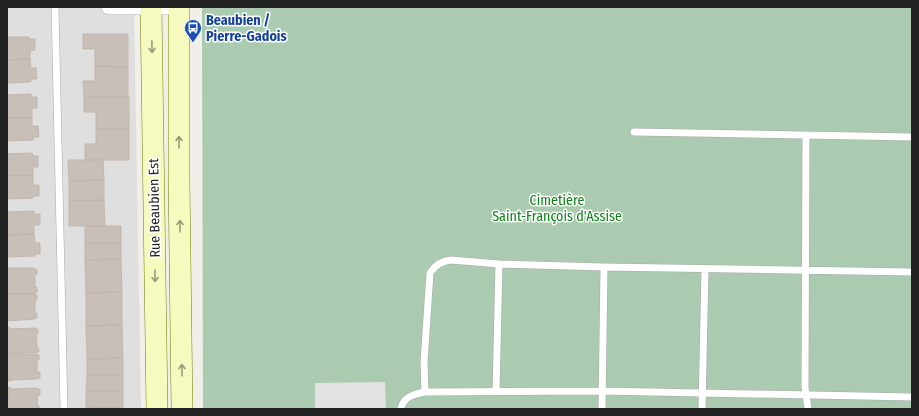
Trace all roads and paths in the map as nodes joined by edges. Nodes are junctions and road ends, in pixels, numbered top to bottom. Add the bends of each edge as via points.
1 (55, 7) edge
2 (109, 7) edge
3 (151, 7) edge
4 (179, 7) edge
5 (182, 7) edge
6 (634, 132) dead end
7 (806, 136) junction
8 (912, 137) edge
9 (154, 181) junction
10 (179, 181) junction
11 (499, 264) junction
12 (604, 268) junction
13 (705, 269) junction
14 (806, 270) junction
15 (912, 272) edge
16 (602, 391) junction
17 (425, 392) junction
18 (496, 392) junction
19 (702, 393) junction
20 (806, 396) junction
21 (912, 397) edge
22 (64, 409) edge
23 (157, 409) edge
24 (182, 409) edge
25 (401, 409) edge
26 (602, 409) edge
27 (702, 409) edge
28 (808, 409) edge

1 - 22 lane
2 - 3 street
3 - 4 street
3 -> 9 street, Rue Beaubien Est
4 - 5 lane
10 -> 4 street, Rue Beaubien Est
6 - 7 lane
7 - 8 lane
7 - 14 lane
9 - 10 street
9 -> 23 street, Rue Beaubien Est
24 -> 10 street, Rue Beaubien Est
11 - 12 lane
11 - 17 lane via 451,260 444,261 430,273 424,362
11 - 18 lane
12 - 13 lane
12 - 16 lane
13 - 14 lane
13 - 19 lane
14 - 15 lane
14 - 20 lane
16 - 18 lane
16 - 19 lane
16 - 26 lane
17 - 18 lane
17 - 25 lane via 414,394 407,399
19 - 20 lane
19 - 27 lane
20 - 21 lane
20 - 28 lane

